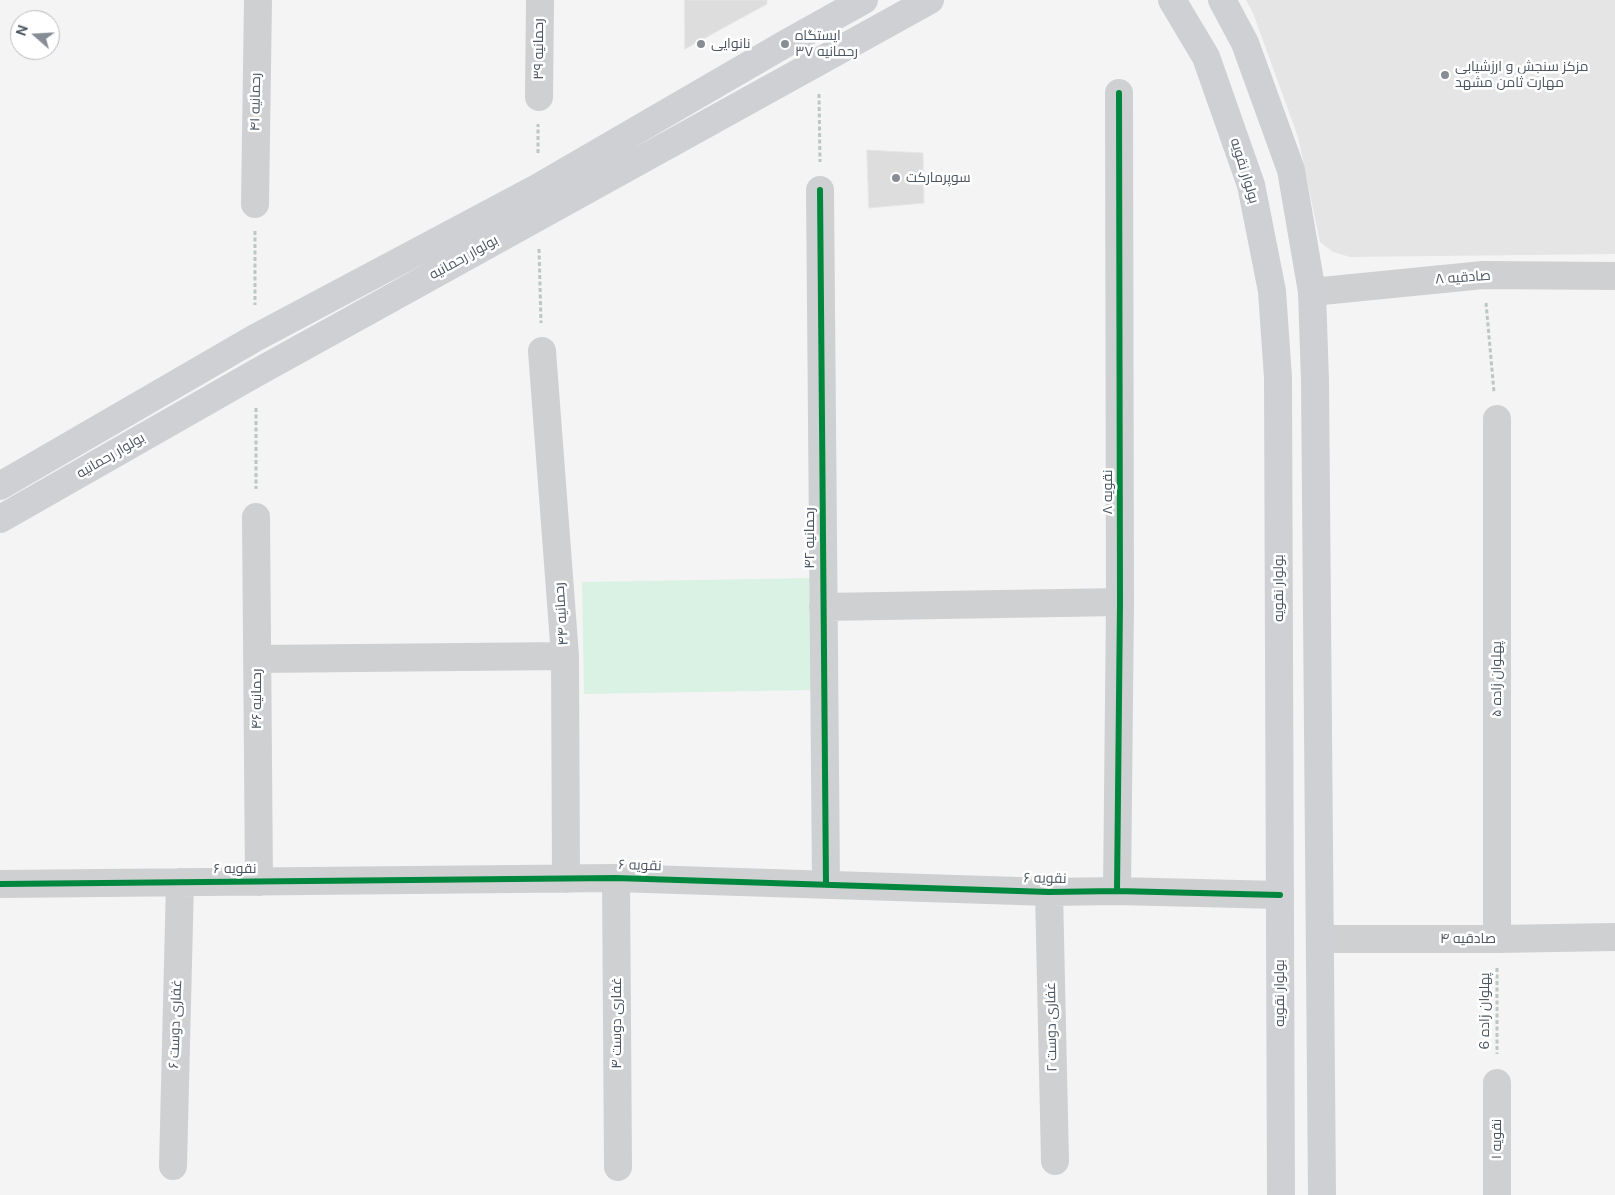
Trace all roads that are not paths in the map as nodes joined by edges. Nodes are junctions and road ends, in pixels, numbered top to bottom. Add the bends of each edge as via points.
1 (258, 0) edge
2 (540, 0) edge
3 (864, 0) edge
4 (930, 0) edge
5 (1172, 0) edge
6 (1222, 0) edge
7 (1119, 93) dead end
8 (539, 97) road end
9 (820, 190) road end
10 (255, 204) road end
11 (1615, 276) edge
12 (1312, 292) junction
13 (542, 351) road end
14 (1497, 419) road end
15 (0, 486) edge
16 (256, 517) road end
17 (0, 519) edge
18 (1120, 602) junction
19 (823, 607) junction
20 (565, 656) junction
21 (257, 659) junction
22 (566, 878) junction
23 (616, 878) junction
24 (180, 882) junction
25 (259, 882) junction
26 (0, 884) edge
27 (826, 884) junction
28 (1117, 891) junction
29 (1050, 892) junction
30 (1280, 895) junction
31 (1615, 937) edge
32 (1320, 939) junction
33 (1497, 939) junction
34 (1497, 1083) road end
35 (1055, 1161) dead end
36 (172, 1166) dead end
37 (618, 1167) dead end
38 (1281, 1195) edge
39 (1322, 1195) edge
40 (1497, 1195) edge

1 - 10 street, رحمانیه ۴۱
2 - 8 street, رحمانیه ۳۹
3 - 15 main road, بولوار رحمانیه via 537,188 256,338
4 - 17 main road, بولوار رحمانیه via 256,373
5 - 30 main road, بولوار نقویه via 1206,57 1251,185 1272,291 1278,378
6 - 12 main road via 1245,43 1291,170
7 - 18 street, نقویه ۸
9 - 19 street, رحمانیه ۴۲
11 - 12 street, صادقیه ۸ via 1483,275
12 - 32 main road
13 - 20 street, رحمانیه ۴۴
14 - 33 street, پهلوان زاده ۵
16 - 21 street, رحمانیه ۴۶
18 - 19 street
18 - 28 street, نقویه ۸
19 - 27 street, رحمانیه ۴۲
20 - 21 street
20 - 22 street, رحمانیه ۴۴
21 - 25 street, رحمانیه ۴۶
22 - 23 street, نقویه ۶
22 - 25 street, نقویه ۶
23 - 27 street, نقویه ۶
23 - 37 street, غفاری دوست ۴
24 - 25 street, نقویه ۶
24 - 26 street, نقویه ۶
24 - 36 street, غفاری دوست ۶
27 - 29 street, نقویه ۶
28 - 29 street, نقویه ۶
28 - 30 street, نقویه ۶
29 - 35 street, غفاری دوست ۲
30 - 38 main road, بولوار نقویه
31 - 33 street, صادقیه ۴
32 - 33 street, صادقیه ۴
32 - 39 main road
34 - 40 street, نقویه ۱

